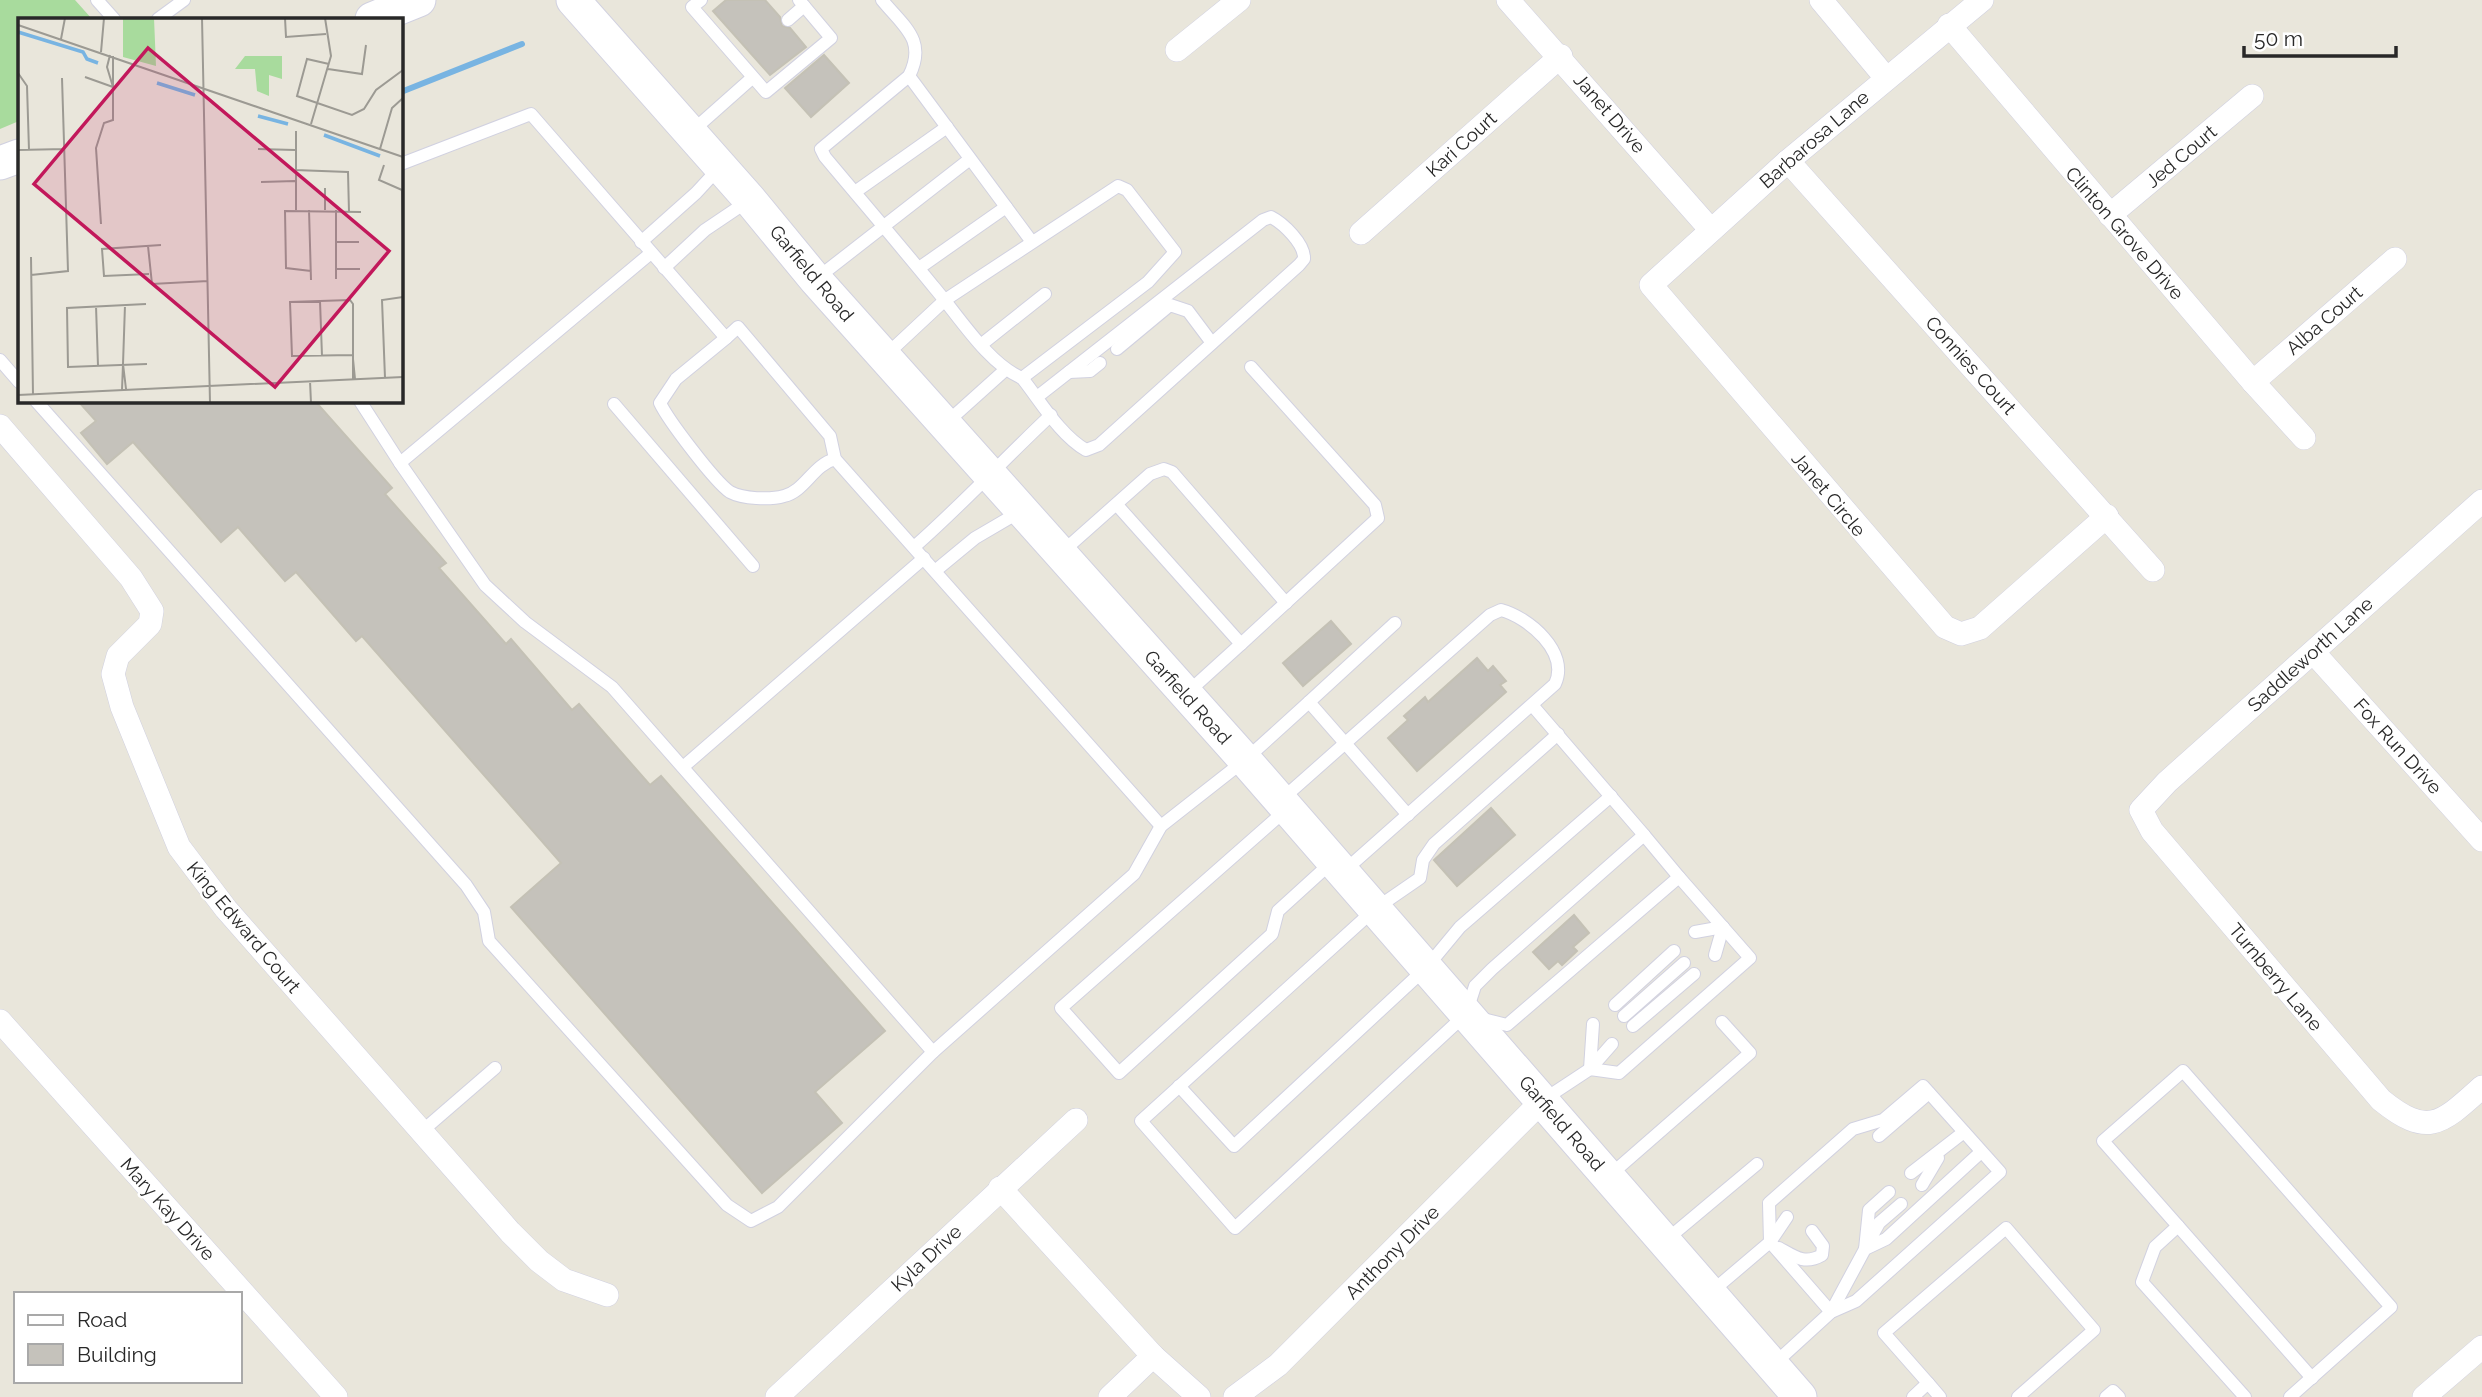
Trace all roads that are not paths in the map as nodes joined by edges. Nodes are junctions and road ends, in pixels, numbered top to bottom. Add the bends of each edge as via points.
1 (97, 0) edge
2 (419, 0) edge
3 (573, 0) edge
4 (701, 0) edge
5 (882, 0) edge
6 (1239, 0) edge
7 (1508, 0) edge
8 (1821, 0) edge
9 (1982, 0) edge
10 (174, 2) edge
11 (801, 3) edge
12 (113, 18) edge
13 (159, 18) edge
14 (374, 18) edge
15 (788, 20) dead end
16 (1949, 25) junction
17 (1177, 50) dead end
18 (749, 53) dead end
19 (1560, 56) junction
20 (739, 62) junction
21 (909, 76) junction
22 (752, 78) junction
23 (1886, 78) junction
24 (2252, 96) dead end
25 (947, 127) junction
26 (690, 134) junction
27 (18, 156) edge
28 (970, 159) junction
29 (1788, 161) junction
30 (0, 163) edge
31 (402, 164) edge
32 (720, 167) junction
33 (855, 192) junction
34 (750, 200) junction
35 (1006, 207) junction
36 (2110, 215) junction
37 (884, 226) junction
38 (1710, 229) junction
39 (1361, 233) dead end
40 (641, 242) junction
41 (1032, 242) junction
42 (651, 253) junction
43 (2395, 259) dead end
44 (664, 268) junction
45 (919, 268) junction
46 (815, 279) junction
47 (1651, 285) joint
48 (1045, 294) dead end
49 (946, 300) junction
50 (726, 338) junction
51 (1212, 343) junction
52 (982, 344) junction
53 (1117, 349) dead end
54 (884, 356) junction
55 (0, 360) edge
56 (1100, 363) dead end
57 (1251, 367) dead end
58 (1004, 371) junction
59 (1069, 372) junction
60 (1022, 378) junction
61 (18, 381) edge
62 (2253, 382) junction
63 (1037, 397) junction
64 (37, 402) edge
65 (361, 402) edge
66 (614, 404) dead end
67 (1051, 415) junction
68 (945, 424) junction
69 (0, 426) edge
70 (2304, 438) dead end
71 (835, 459) junction
72 (400, 463) junction
73 (989, 473) junction
74 (2482, 501) edge
75 (1117, 505) junction
76 (1022, 510) junction
77 (2107, 516) junction
78 (914, 547) junction
79 (1061, 553) junction
80 (924, 558) junction
81 (753, 566) dead end
82 (2153, 570) dead end
83 (935, 571) junction
84 (1286, 603) junction
85 (1395, 623) dead end
86 (1241, 644) junction
87 (2314, 653) junction
88 (1186, 694) junction
89 (1309, 702) junction
90 (1532, 705) junction
91 (1558, 734) junction
92 (1345, 743) junction
93 (1245, 760) junction
94 (683, 767) junction
95 (1611, 796) junction
96 (1284, 805) junction
97 (2141, 810) joint
98 (1408, 815) junction
99 (1161, 826) junction
100 (1644, 835) junction
101 (2482, 840) edge
102 (1338, 867) junction
103 (1679, 877) junction
104 (1375, 909) junction
105 (1723, 927) junction
106 (1695, 932) dead end
107 (1706, 944) dead end
108 (1674, 951) dead end
109 (1715, 955) dead end
110 (1684, 963) dead end
111 (1426, 968) junction
112 (1694, 974) dead end
113 (1615, 1005) dead end
114 (1466, 1014) junction
115 (1722, 1022) dead end
116 (1593, 1024) dead end
117 (2, 1028) edge
118 (1603, 1034) dead end
119 (1612, 1044) dead end
120 (933, 1052) junction
121 (495, 1068) dead end
122 (1590, 1069) junction
123 (1179, 1086) junction
124 (2482, 1087) edge
125 (1929, 1093) junction
126 (1543, 1100) junction
127 (1076, 1120) dead end
128 (421, 1132) junction
129 (1964, 1132) junction
130 (1879, 1136) dead end
131 (1982, 1152) junction
132 (1940, 1153) junction
133 (1758, 1164) dead end
134 (1911, 1173) dead end
135 (1608, 1176) junction
136 (1922, 1185) dead end
137 (1000, 1188) junction
138 (1889, 1192) dead end
139 (1900, 1204) dead end
140 (1787, 1217) dead end
141 (2178, 1226) junction
142 (1812, 1231) dead end
143 (1665, 1241) junction
144 (1770, 1242) junction
145 (1865, 1249) junction
146 (241, 1292) edge
147 (242, 1293) edge
148 (1710, 1293) junction
149 (607, 1295) dead end
150 (1831, 1312) junction
151 (2482, 1347) edge
152 (1153, 1356) junction
153 (1773, 1365) junction
154 (2312, 1378) junction
155 (1928, 1383) junction
156 (336, 1397) edge
157 (778, 1397) edge
158 (1110, 1397) edge
159 (1199, 1397) edge
160 (1236, 1397) edge
161 (1800, 1397) edge
162 (1913, 1397) edge
163 (1940, 1397) edge
164 (2018, 1397) edge
165 (2106, 1397) edge
166 (2119, 1397) edge
167 (2245, 1397) edge
168 (2290, 1397) edge
169 (2424, 1397) edge

1 - 12 lane
2 - 14 main road
3 - 26 main road, Garfield Road
4 - 20 lane via 692,7 723,33
5 - 21 lane via 918,47
6 - 17 street
7 - 19 street, Janet Drive
8 - 23 street
9 - 16 street, Barbarosa Lane
10 - 13 lane
11 - 15 lane
11 - 22 lane via 831,38 766,92
16 - 23 street, Barbarosa Lane
16 - 36 street, Clinton Grove Drive
18 - 20 lane
19 - 38 street, Janet Drive
19 - 39 street, Kari Court
20 - 22 lane
21 - 25 lane
21 - 33 lane via 821,149
22 - 26 lane
23 - 29 street, Barbarosa Lane
24 - 36 street, Jed Court
25 - 28 lane
25 - 33 lane
26 - 32 main road, Garfield Road
27 - 30 main road
28 - 35 lane
28 - 37 lane
29 - 38 street, Barbarosa Lane
29 - 77 street, Connies Court
31 - 40 lane via 531,114
32 - 34 main road, Garfield Road
32 - 40 lane
33 - 37 lane
34 - 44 lane via 705,230
34 - 46 main road, Garfield Road
35 - 41 lane
35 - 45 lane
36 - 62 street, Clinton Grove Drive
37 - 45 lane
37 - 46 lane
38 - 47 street, Barbarosa Lane
40 - 42 lane
41 - 49 lane
41 - 60 lane via 1118,186 1127,190 1175,252 1148,282
42 - 44 lane
42 - 72 lane
43 - 62 street, Alba Court
44 - 50 lane
45 - 49 lane
46 - 54 main road, Garfield Road
47 - 77 street, Janet Circle via 1945,626 1961,634 1980,628
48 - 52 lane
49 - 52 lane
49 - 54 lane
50 - 71 lane via 738,327 830,436
50 - 71 lane via 676,379 660,403 668,422 731,492 758,498 785,496 823,462
51 - 53 lane via 1188,311 1170,305
51 - 59 lane via 1304,259 1303,247 1271,217
51 - 67 lane via 1099,445 1086,450
52 - 58 lane
54 - 68 main road, Garfield Road
55 - 61 lane
56 - 59 lane via 1090,370
57 - 84 lane via 1378,511 1372,526
58 - 60 lane
58 - 68 lane
59 - 63 lane
60 - 63 lane
62 - 70 street, Clinton Grove Drive
63 - 67 lane
64 - 120 lane via 466,885 484,912 489,941 727,1205 751,1221 778,1207
65 - 72 lane
66 - 81 lane
67 - 73 lane
68 - 73 main road, Garfield Road
69 - 128 street, King Edward Court via 131,578 152,611 150,624 118,656 113,674 179,847 226,909
71 - 78 lane
72 - 94 lane via 485,585 525,622 612,687
73 - 76 main road, Garfield Road
73 - 78 lane via 962,506
74 - 87 street, Saddleworth Lane
75 - 79 lane
75 - 84 lane via 1150,474 1164,469 1172,472
75 - 86 lane
76 - 79 main road, Garfield Road
76 - 83 lane via 975,538
77 - 82 street, Connies Court
78 - 80 lane
79 - 88 main road, Garfield Road
80 - 83 lane
80 - 94 lane
83 - 99 lane
84 - 86 lane
85 - 89 lane
86 - 88 lane
87 - 97 street, Saddleworth Lane
87 - 101 street, Fox Run Drive
88 - 93 main road, Garfield Road
89 - 92 lane
89 - 93 lane
90 - 91 lane
90 - 92 lane via 1555,684 1559,663 1531,625 1501,610
90 - 98 lane
91 - 95 lane
91 - 104 lane via 1433,844 1420,877
92 - 96 lane
92 - 98 lane
93 - 96 main road, Garfield Road
93 - 99 lane
94 - 120 lane
95 - 100 lane
95 - 111 lane via 1460,927
96 - 102 main road, Garfield Road
96 - 102 lane via 1062,1008 1119,1073 1272,934 1278,911
97 - 124 street, Turnberry Lane via 2151,831 2381,1100 2415,1124 2427,1125 2447,1116
98 - 102 lane
99 - 120 lane via 1134,874
100 - 103 lane
100 - 114 lane via 1475,986
102 - 104 main road, Garfield Road
103 - 105 lane
103 - 114 lane via 1507,1025
104 - 111 main road, Garfield Road
104 - 123 lane
105 - 106 lane
105 - 107 lane
105 - 109 lane
105 - 122 lane via 1750,958 1619,1073
108 - 113 lane
110 - 112 lane via 1628,1021
111 - 114 main road, Garfield Road
111 - 123 lane via 1234,1146
114 - 123 lane via 1234,1228 1141,1121
114 - 126 main road, Garfield Road
115 - 135 lane via 1750,1053
116 - 122 lane
117 - 146 street, Mary Kay Drive
118 - 122 lane
119 - 122 lane
121 - 128 lane
122 - 126 lane
125 - 129 lane
125 - 130 lane
125 - 144 lane via 1923,1086 1883,1120 1853,1129 1769,1203
126 - 135 main road, Garfield Road
126 - 160 street, Anthony Drive via 1278,1365
127 - 137 street, Kyla Drive
128 - 149 street, King Edward Court via 539,1261 564,1280
129 - 131 lane
129 - 132 lane
131 - 145 lane via 1886,1239
131 - 150 lane via 2000,1172 1856,1301
132 - 134 lane
132 - 136 lane
133 - 143 lane
135 - 143 main road, Garfield Road
137 - 152 street
137 - 157 street, Kyla Drive
138 - 145 lane via 1869,1210
139 - 145 lane via 1879,1223
140 - 144 lane
141 - 154 lane
141 - 154 lane via 2103,1142 2183,1071 2391,1307
141 - 167 lane via 2155,1247 2142,1282
142 - 144 lane via 1823,1246 1822,1255 1812,1261 1800,1260
143 - 148 main road, Garfield Road
144 - 148 lane
144 - 150 lane
145 - 150 lane
147 - 156 street, Mary Kay Drive
148 - 153 main road, Garfield Road
150 - 153 lane
151 - 169 street
152 - 158 street
152 - 159 street
153 - 161 main road, Garfield Road
154 - 168 lane
155 - 162 lane
155 - 163 lane
155 - 164 lane via 1884,1333 2006,1228 2094,1330
165 - 166 lane via 2113,1391

